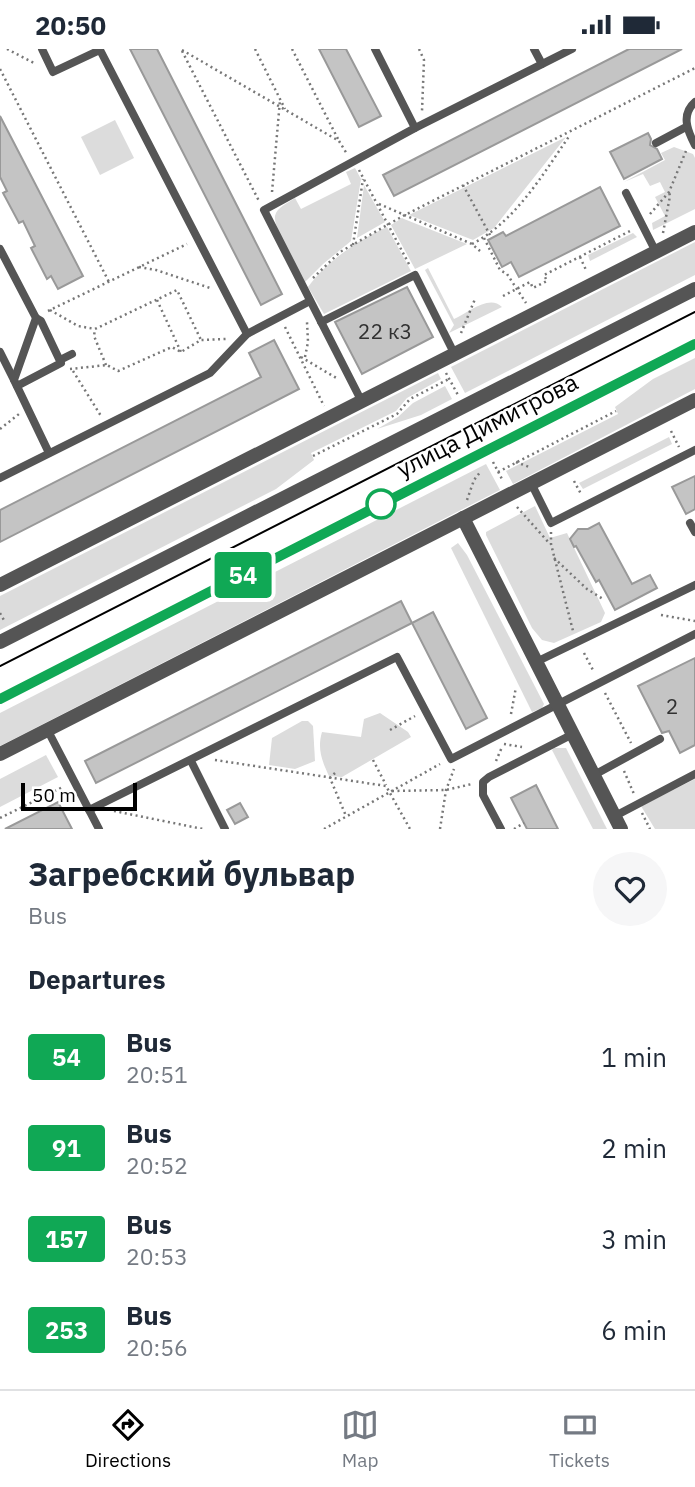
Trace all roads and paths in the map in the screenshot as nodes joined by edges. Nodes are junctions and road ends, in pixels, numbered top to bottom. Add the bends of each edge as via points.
1 (7, 49) edge
2 (42, 49) edge
3 (255, 49) edge
4 (292, 49) edge
5 (375, 49) edge
6 (419, 49) edge
7 (534, 49) edge
8 (572, 49) edge
9 (99, 50) edge
10 (181, 50) edge
11 (542, 64) junction
12 (695, 68) edge
13 (0, 69) edge
14 (53, 72) junction
15 (280, 100) junction
16 (695, 102) edge
17 (280, 107) junction
18 (286, 111) junction
19 (419, 126) junction
20 (686, 127) junction
21 (572, 132) junction
22 (339, 141) junction
23 (693, 142) edge
24 (656, 143) dead end
25 (355, 162) junction
26 (363, 178) junction
27 (462, 184) junction
28 (669, 192) junction
29 (626, 193) dead end
30 (377, 203) junction
31 (267, 208) junction
32 (403, 216) junction
33 (388, 224) junction
34 (642, 224) junction
35 (695, 232) edge
36 (663, 233) dead end
37 (490, 235) junction
38 (484, 238) junction
39 (197, 239) junction
40 (472, 243) junction
41 (353, 244) junction
42 (0, 249) edge
43 (480, 251) dead end
44 (656, 253) junction
45 (580, 257) junction
46 (139, 267) junction
47 (587, 272) dead end
48 (415, 275) junction
49 (109, 282) junction
50 (304, 288) junction
51 (695, 289) edge
52 (215, 290) dead end
53 (515, 290) junction
54 (503, 296) dead end
55 (475, 299) dead end
56 (157, 300) junction
57 (310, 301) junction
58 (526, 303) dead end
59 (50, 310) junction
60 (36, 318) junction
61 (280, 318) junction
62 (321, 322) junction
63 (95, 329) junction
64 (247, 334) junction
65 (460, 336) dead end
66 (201, 340) junction
67 (695, 344) edge
68 (0, 352) edge
69 (181, 352) junction
70 (72, 354) dead end
71 (299, 355) junction
72 (455, 355) junction
73 (305, 359) junction
74 (61, 362) junction
75 (303, 363) junction
76 (107, 365) junction
77 (72, 370) junction
78 (444, 370) dead end
79 (449, 379) junction
80 (15, 383) junction
81 (359, 396) junction
82 (458, 396) dead end
83 (695, 400) edge
84 (325, 406) dead end
85 (27, 408) junction
86 (616, 411) dead end
87 (106, 425) junction
88 (0, 429) edge
89 (671, 431) dead end
90 (695, 450) edge
91 (49, 453) junction
92 (313, 456) dead end
93 (683, 456) junction
94 (493, 461) dead end
95 (516, 462) junction
96 (483, 468) dead end
97 (498, 472) junction
98 (534, 476) junction
99 (0, 478) edge
100 (574, 481) dead end
101 (506, 487) dead end
102 (587, 505) junction
103 (518, 509) dead end
104 (464, 511) junction
105 (691, 523) dead end
106 (695, 532) edge
107 (551, 544) dead end
108 (554, 558) dead end
109 (0, 585) edge
110 (695, 585) edge
111 (603, 599) dead end
112 (652, 605) junction
113 (695, 621) edge
114 (695, 634) edge
115 (0, 642) edge
116 (536, 662) junction
117 (0, 699) edge
118 (558, 705) junction
119 (426, 711) junction
120 (47, 729) junction
121 (390, 730) dead end
122 (573, 734) junction
123 (660, 739) dead end
124 (488, 740) junction
125 (546, 748) junction
126 (0, 754) edge
127 (454, 757) junction
128 (373, 760) dead end
129 (191, 761) junction
130 (620, 762) junction
131 (335, 773) dead end
132 (695, 774) edge
133 (594, 775) junction
134 (330, 778) junction
135 (74, 781) junction
136 (483, 782) junction
137 (386, 786) junction
138 (446, 790) junction
139 (389, 791) junction
140 (638, 804) junction
141 (92, 809) junction
142 (346, 816) junction
143 (0, 818) edge
144 (618, 822) edge
145 (524, 823) dead end
146 (99, 829) edge
147 (203, 829) edge
148 (225, 829) edge
149 (324, 829) edge
150 (410, 829) edge
151 (440, 829) edge
152 (500, 829) edge
153 (513, 829) edge
154 (650, 829) edge

1 - 14 path
2 - 14 lane
3 - 15 path
4 - 22 path
5 - 19 lane
6 - 19 path via 424,60
7 - 11 lane
8 - 11 lane
9 - 14 lane
9 - 39 lane
10 - 17 path
10 - 31 path
11 - 19 lane
12 - 21 path
13 - 49 path
15 - 17 path
15 - 18 path
16 - 20 lane via 688,109
17 - 18 path
17 - 31 path
18 - 22 path
19 - 25 lane
20 - 23 lane
20 - 24 lane
21 - 27 path
21 - 37 path via 532,188
22 - 25 path
23 - 28 path
25 - 26 path
25 - 31 lane
26 - 30 path
26 - 41 path
27 - 32 path
27 - 37 path
28 - 34 path
28 - 36 path
29 - 34 lane
30 - 32 path
30 - 33 path
31 - 50 lane
32 - 33 path
32 - 40 path
33 - 41 path
33 - 48 path
34 - 44 lane
34 - 45 path
35 - 44 street
37 - 38 path
38 - 40 path
38 - 53 path
39 - 46 path
39 - 64 lane
40 - 43 path
41 - 50 path
42 - 60 lane
44 - 72 street
45 - 47 path
45 - 53 path via 544,275 547,281 533,288 530,282
46 - 49 path
46 - 52 path
48 - 62 lane
48 - 72 lane
49 - 59 path
50 - 57 lane
51 - 115 street, улица Димитрова
53 - 54 path
53 - 58 path
55 - 65 path
56 - 63 path
56 - 66 path via 177,290
56 - 69 path
57 - 61 lane
57 - 62 lane
57 - 73 path
59 - 60 path
59 - 63 path
60 - 74 lane
60 - 80 lane
61 - 64 lane
61 - 71 path
62 - 81 lane
63 - 76 path
64 - 66 path
64 - 87 lane via 210,373
66 - 69 path
67 - 117 street, улица Димитрова
68 - 80 lane
69 - 76 path via 172,347 118,371
70 - 74 lane
71 - 73 path
71 - 75 path
72 - 81 street
73 - 75 path
73 - 81 path
74 - 77 path
74 - 80 lane
75 - 84 path
76 - 77 path
77 - 87 path
78 - 79 path
79 - 82 path
79 - 92 path via 410,400 397,414
80 - 85 lane
81 - 109 street
83 - 98 street
85 - 88 path
85 - 91 lane
86 - 95 path
87 - 91 lane
89 - 93 path
90 - 93 lane
91 - 99 lane
93 - 102 lane
94 - 97 path
95 - 97 path
95 - 98 path
96 - 104 path
97 - 101 path
98 - 102 lane via 551,523
98 - 104 street
100 - 102 path
103 - 107 path
104 - 116 street
104 - 120 street
105 - 106 lane
108 - 111 path
110 - 112 lane
112 - 113 path via 666,617
112 - 116 lane
114 - 118 lane
116 - 118 street
118 - 122 street
118 - 124 lane
119 - 121 path
119 - 127 lane
119 - 129 lane via 397,657
120 - 126 street
120 - 135 lane
122 - 125 lane
122 - 133 street
123 - 130 lane
124 - 125 path
124 - 127 lane
125 - 136 lane
127 - 138 path
127 - 139 path
128 - 137 path
129 - 134 path via 217,760
129 - 141 lane
129 - 148 lane
130 - 133 lane
130 - 140 path
131 - 134 path
132 - 140 lane
133 - 144 street
134 - 137 path
134 - 142 path
135 - 141 lane
135 - 143 path
136 - 138 path
136 - 152 lane via 483,795
137 - 139 path
138 - 139 path
138 - 151 path
139 - 142 path
139 - 150 path
140 - 144 lane
140 - 154 path
141 - 146 lane
141 - 147 path
142 - 149 path
145 - 153 path

